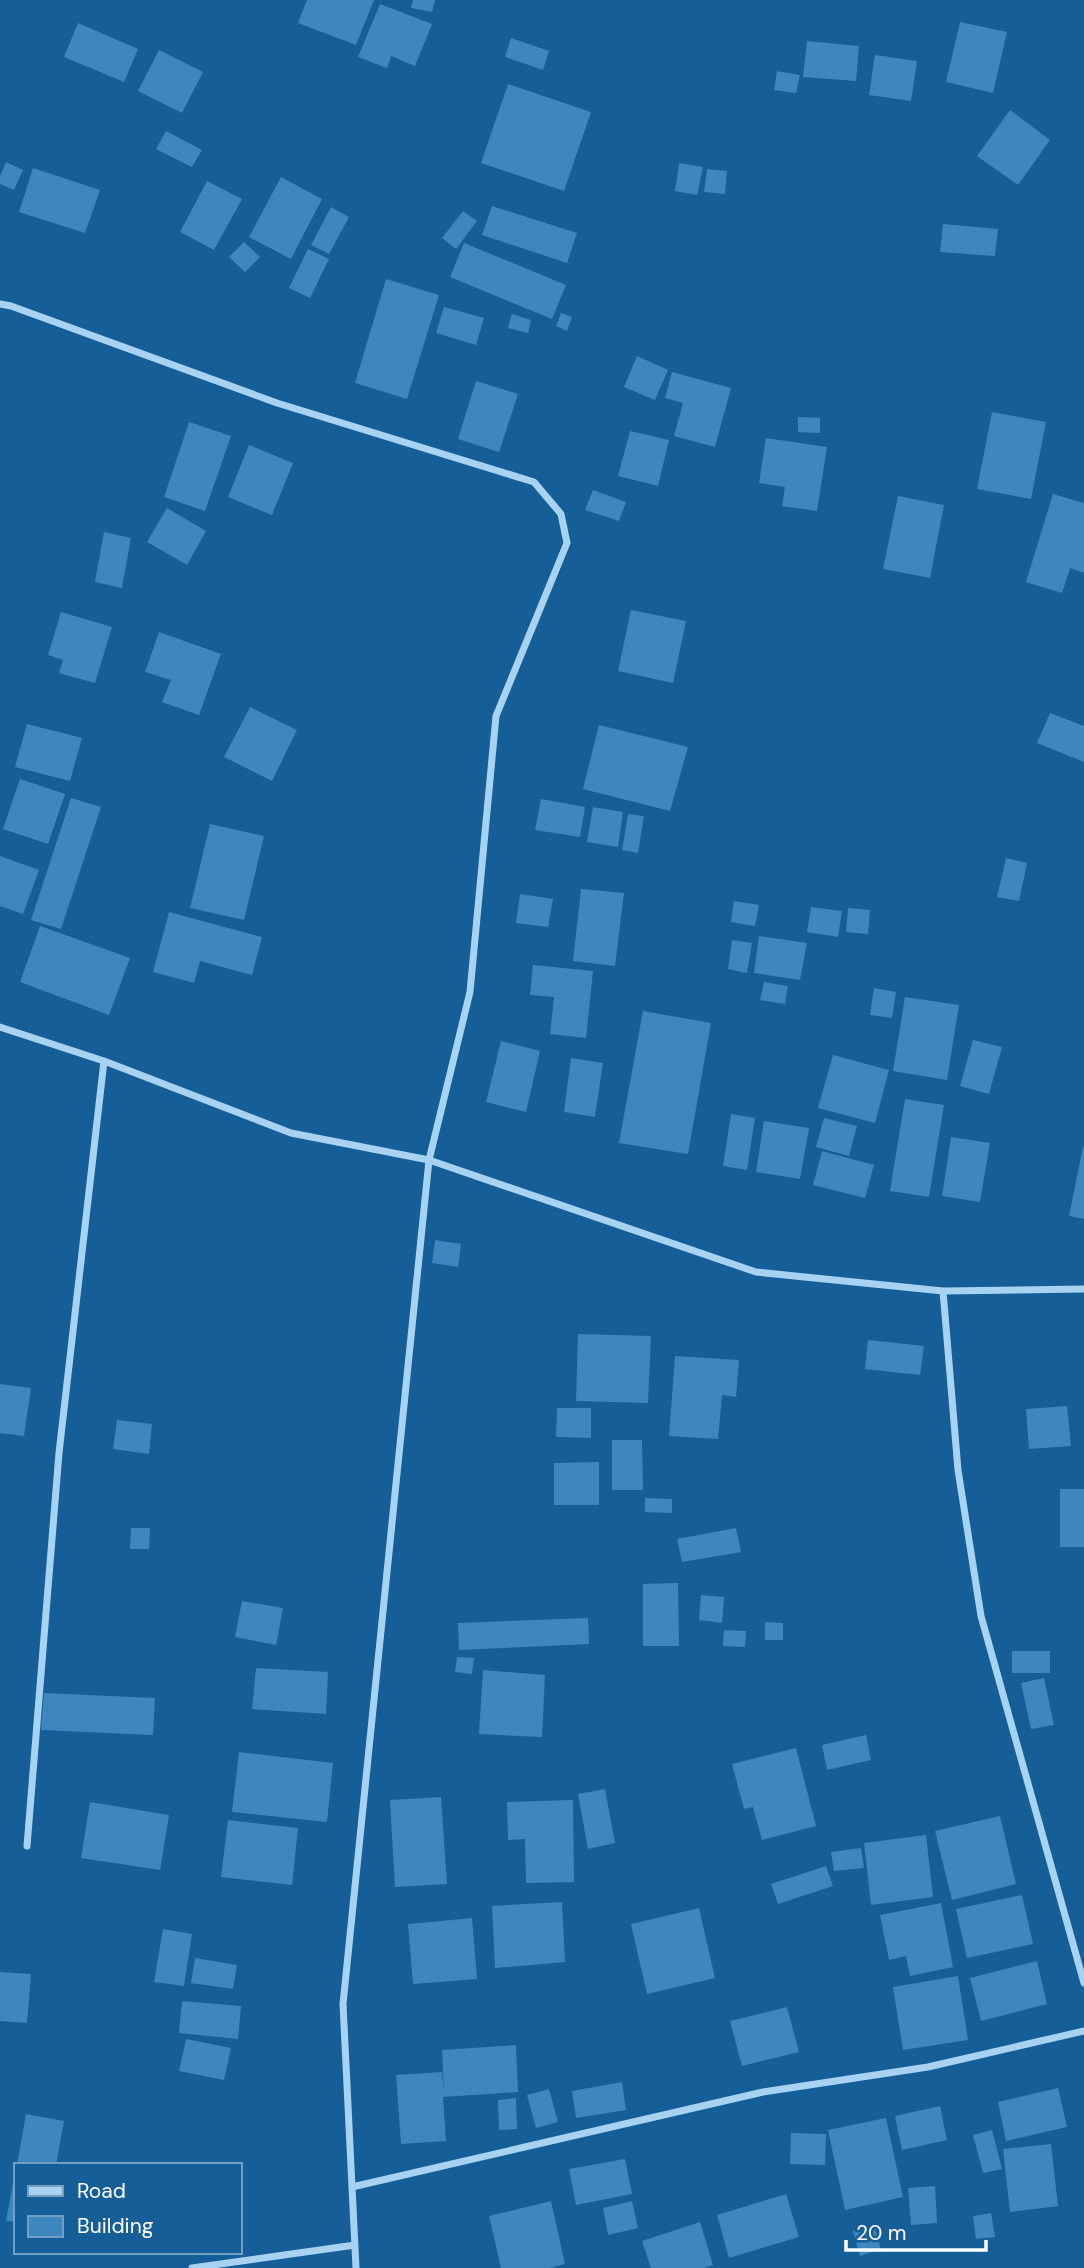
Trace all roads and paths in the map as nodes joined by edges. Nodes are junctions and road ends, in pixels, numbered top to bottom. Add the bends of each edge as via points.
1 (0, 304) edge
2 (0, 1027) edge
3 (104, 1061) junction
4 (429, 1160) junction
5 (1084, 1289) edge
6 (943, 1291) junction
7 (27, 1846) dead end
8 (1084, 1983) edge
9 (1084, 2031) edge
10 (352, 2187) junction
11 (355, 2245) junction
12 (192, 2268) edge
13 (356, 2268) edge

1 - 4 street via 277,403 534,482 561,513 567,543 496,716 470,992
2 - 3 street
3 - 4 street via 291,1133
3 - 7 street via 59,1453
4 - 6 street via 756,1272
4 - 10 street via 342,2004
5 - 6 street
6 - 8 street via 958,1470 981,1616
9 - 10 street via 928,2067 763,2092
10 - 11 street
11 - 12 street
11 - 13 street

